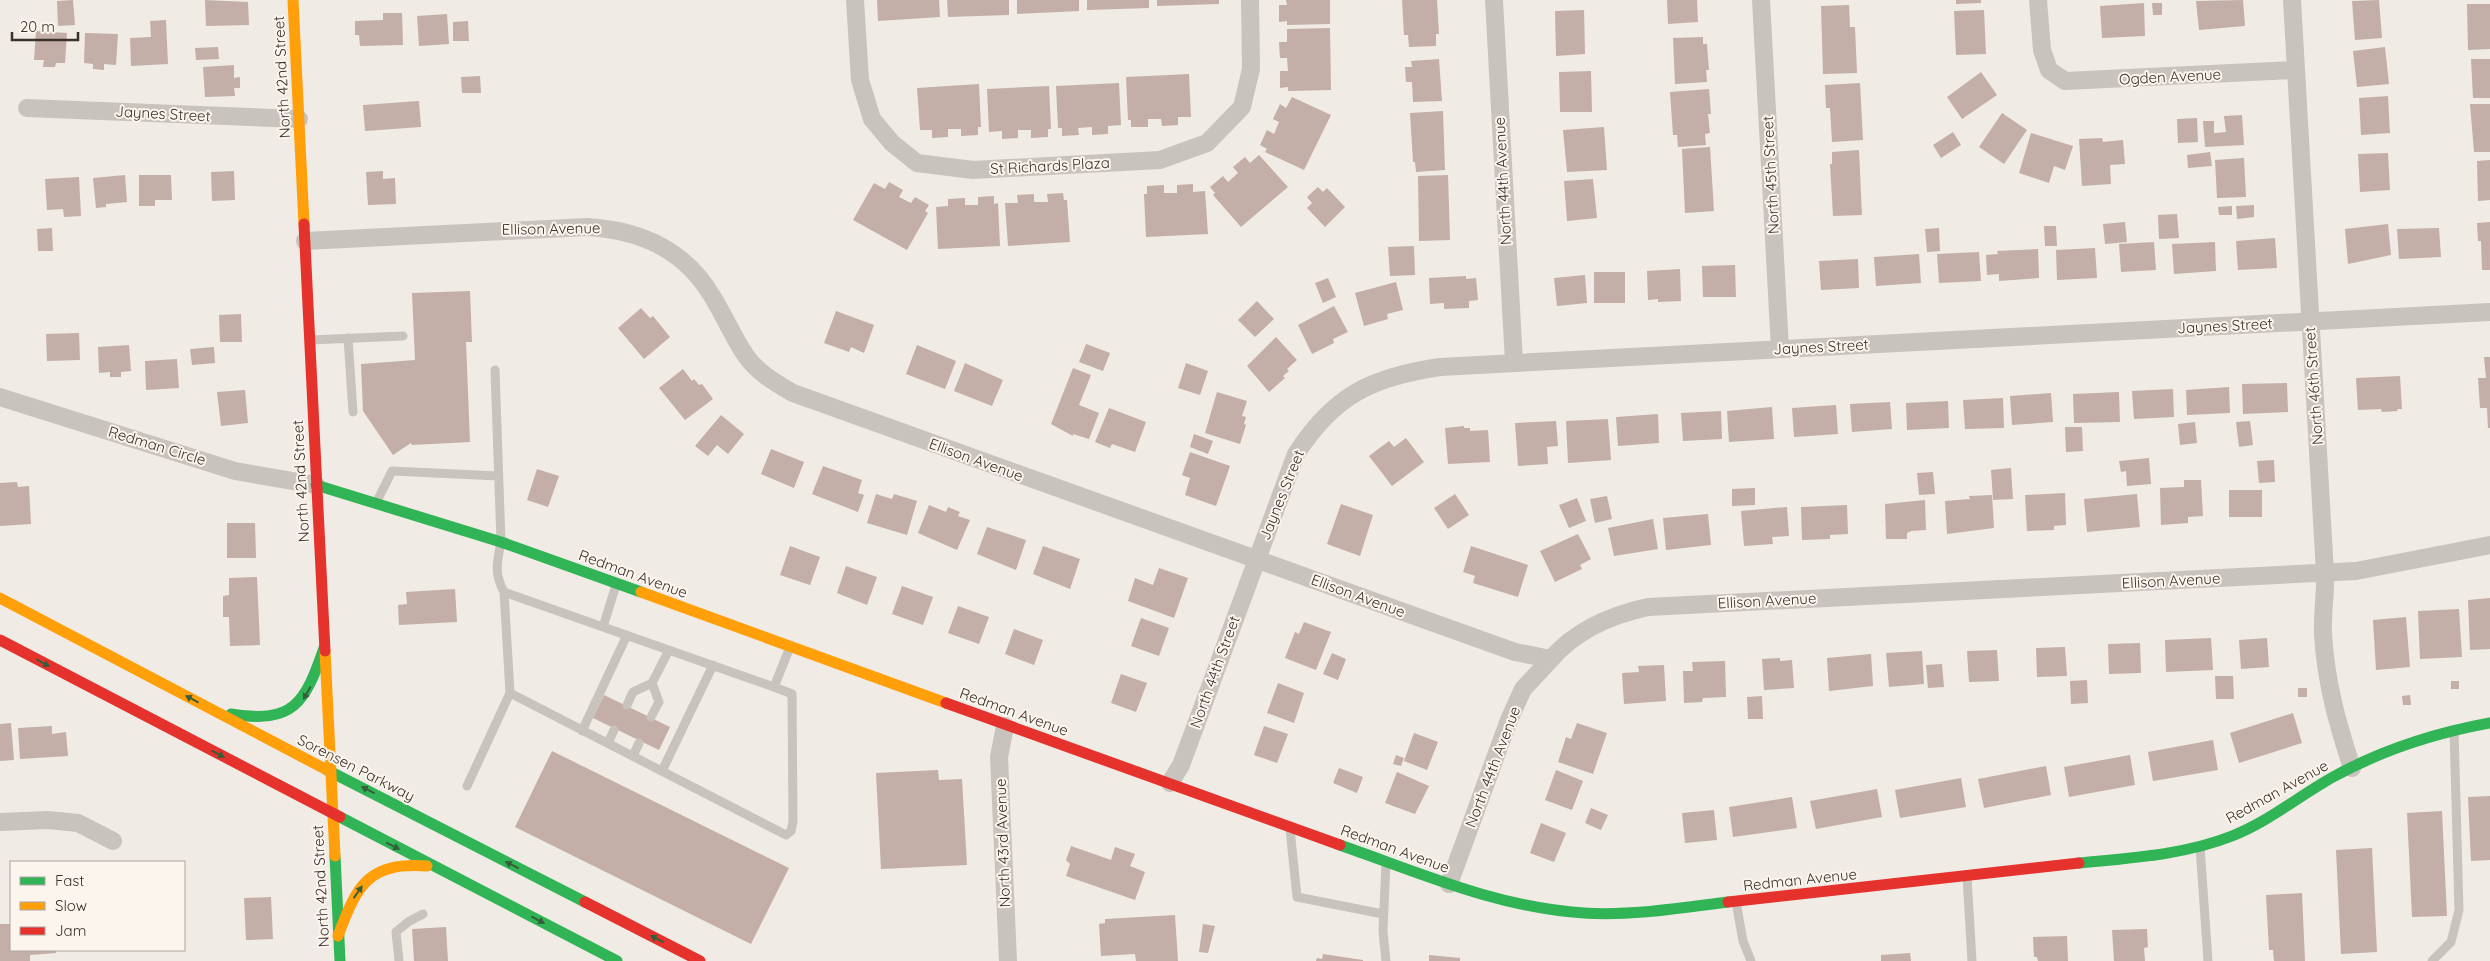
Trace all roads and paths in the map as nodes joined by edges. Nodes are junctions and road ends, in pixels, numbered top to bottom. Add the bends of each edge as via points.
1 (293, 0) edge
2 (855, 0) edge
3 (1250, 0) edge
4 (1494, 0) edge
5 (1762, 0) edge
6 (2038, 0) edge
7 (2292, 0) edge
8 (2295, 70) junction
9 (27, 108) dead end
10 (299, 119) junction
11 (305, 241) junction
12 (2490, 312) edge
13 (2310, 322) junction
14 (403, 336) dead end
15 (348, 338) junction
16 (310, 340) junction
17 (1780, 349) junction
18 (1514, 362) junction
19 (494, 370) dead end
20 (0, 397) edge
21 (354, 412) dead end
22 (498, 476) junction
23 (316, 485) junction
24 (376, 503) junction
25 (500, 542) junction
26 (2490, 545) edge
27 (1256, 560) junction
28 (2325, 573) junction
29 (616, 584) junction
30 (504, 592) junction
31 (0, 598) edge
32 (603, 627) junction
33 (627, 635) junction
34 (0, 640) edge
35 (790, 647) junction
36 (324, 648) junction
37 (670, 650) junction
38 (1550, 659) junction
39 (713, 665) junction
40 (652, 683) junction
41 (774, 686) junction
42 (510, 693) junction
43 (626, 705) dead end
44 (213, 710) junction
45 (651, 717) dead end
46 (2490, 722) edge
47 (1005, 726) junction
48 (614, 730) dead end
49 (2454, 730) junction
50 (582, 731) junction
51 (608, 743) junction
52 (639, 743) dead end
53 (632, 756) junction
54 (2352, 768) junction
55 (662, 771) junction
56 (331, 772) junction
57 (1170, 783) junction
58 (467, 786) dead end
59 (332, 814) junction
60 (0, 822) edge
61 (1289, 826) junction
62 (113, 840) dead end
63 (2200, 846) junction
64 (1386, 861) junction
65 (436, 867) junction
66 (1967, 877) junction
67 (1449, 884) junction
68 (1736, 902) junction
69 (423, 914) dead end
70 (1383, 914) junction
71 (338, 936) junction
72 (340, 961) edge
73 (399, 961) edge
74 (617, 961) edge
75 (700, 961) edge
76 (1008, 961) edge
77 (1386, 961) edge
78 (1751, 961) edge
79 (1972, 961) edge
80 (2208, 961) edge
81 (2432, 961) edge

1 - 10 main road, North 42nd Street
2 - 3 street, St Richards Plaza via 860,80 872,119 892,143 917,163 973,170 1160,160 1208,143 1242,107 1251,68
4 - 18 street, North 44th Avenue
5 - 17 street, North 45th Street
6 - 8 street, Ogden Avenue via 2042,50 2049,70 2065,81
7 - 8 street, North 46th Street
8 - 13 street, North 46th Street
9 - 10 street, Jaynes Street
10 - 11 main road, North 42nd Street
11 - 16 main road, North 42nd Street
11 - 27 street, Ellison Avenue via 587,227 633,233 682,260 711,294 746,356 766,377 794,394
12 - 13 street, Jaynes Street
13 - 17 street, Jaynes Street
13 - 28 street, North 46th Street
14 - 15 lane
15 - 16 lane
15 - 21 lane
16 - 23 main road, North 42nd Street
17 - 18 street, Jaynes Street
18 - 27 street, Jaynes Street via 1440,367 1399,374 1355,392 1330,411 1296,454
19 - 22 lane
20 - 23 street, Redman Circle via 235,471
22 - 24 lane via 392,471
22 - 25 lane
23 - 24 main road, Redman Avenue
23 - 36 main road, North 42nd Street
24 - 25 main road, Redman Avenue
25 - 29 main road, Redman Avenue
25 - 30 lane via 495,569
26 - 28 street, Ellison Avenue via 2356,571
27 - 38 street, Ellison Avenue via 1516,652
27 - 57 street, North 44th Street via 1182,765
28 - 38 street, Ellison Avenue via 1648,607 1621,613 1594,625 1565,642
28 - 54 street, North 46th Street via 2322,631 2326,676 2333,712
29 - 32 lane
29 - 35 main road, Redman Avenue
30 - 32 lane
30 - 42 lane
44 -> 31 main road, Sorensen Parkway
32 - 33 lane
33 - 37 lane
33 - 50 lane
34 -> 59 main road
35 - 41 lane
35 - 47 main road, Redman Avenue
36 -> 44 main road via 313,680 302,700 290,710 260,718
36 - 56 main road, North 42nd Street
37 - 39 lane
37 - 40 lane
38 - 67 street, North 44th Avenue via 1523,689 1509,720
39 - 41 lane
39 - 55 lane
40 - 43 lane via 633,692
40 - 45 lane via 658,702
41 - 55 lane via 792,694 794,822 786,835
42 - 50 lane
42 - 58 lane
44 - 56 main road, Sorensen Parkway
46 - 49 main road, Redman Avenue
47 - 57 main road, Redman Avenue
47 - 76 street, North 43rd Avenue via 999,757
48 - 51 lane
49 - 54 main road, Redman Avenue via 2382,753
49 - 81 lane via 2459,910 2451,942
50 - 51 lane
51 - 53 lane
52 - 53 lane
53 - 55 lane
54 - 63 main road, Redman Avenue via 2270,817 2232,836
56 - 59 main road, North 42nd Street
75 -> 56 main road, Sorensen Parkway
57 - 61 main road, Redman Avenue
59 -> 65 main road
59 - 71 main road, North 42nd Street
60 - 62 street via 48,820 78,823
61 - 64 main road, Redman Avenue
61 - 70 lane via 1297,897
63 - 66 main road, Redman Avenue via 2144,856
63 - 80 lane
64 - 67 main road, Redman Avenue
64 - 70 lane
71 -> 65 main road via 347,910 374,872 400,864
65 -> 74 main road
66 - 68 main road, Redman Avenue
66 - 79 lane
67 - 68 main road, Redman Avenue via 1539,908 1585,913 1632,913
68 - 78 lane via 1743,941
69 - 73 lane via 396,932
70 - 77 lane
71 - 72 main road, North 42nd Street

